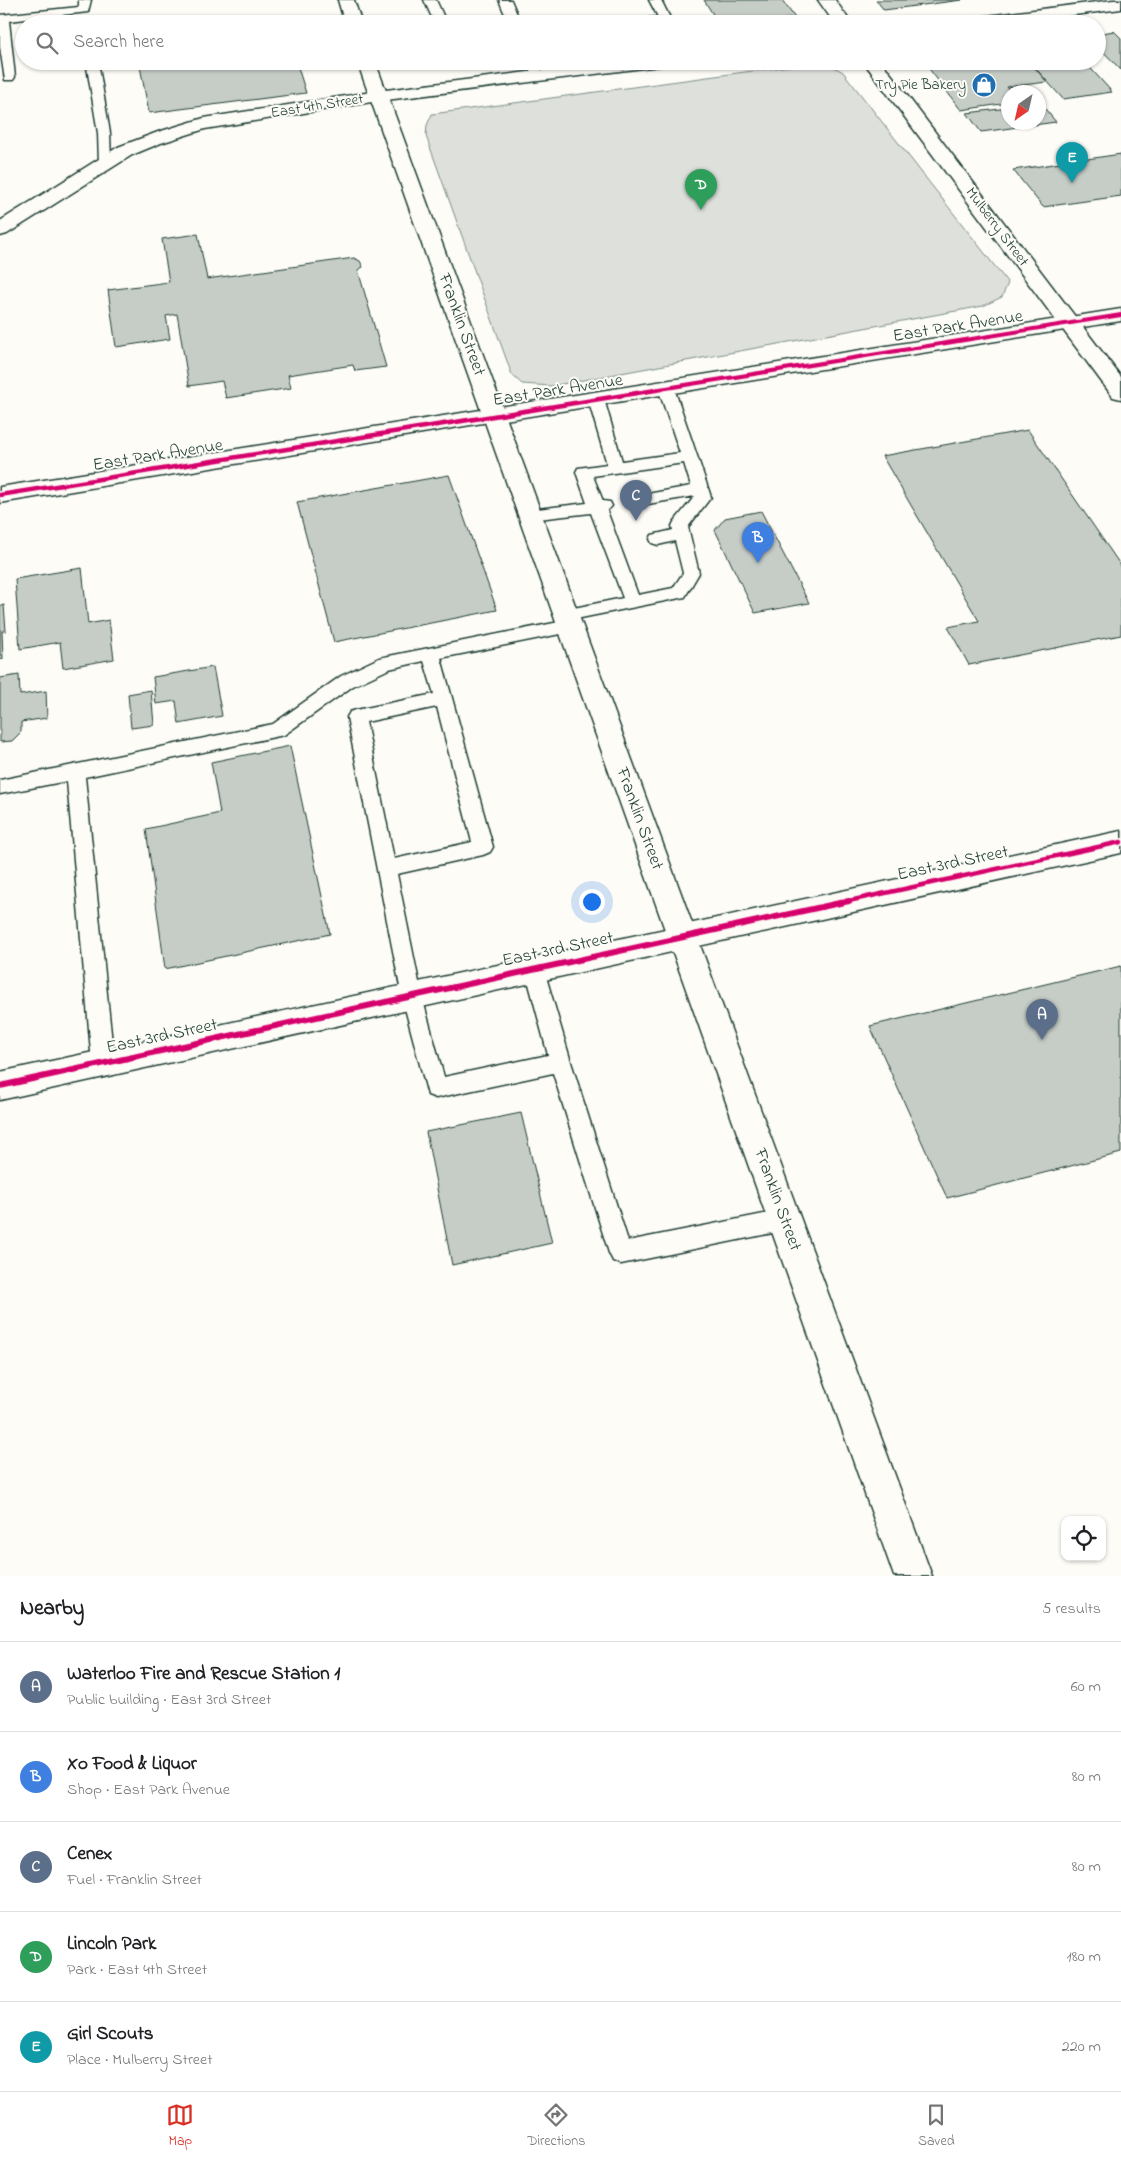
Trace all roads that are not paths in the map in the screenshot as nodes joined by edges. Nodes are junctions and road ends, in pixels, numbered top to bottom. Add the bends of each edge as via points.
1 (346, 0) edge
2 (430, 0) edge
3 (505, 0) edge
4 (655, 0) edge
5 (826, 0) edge
6 (1121, 4) edge
7 (84, 5) edge
8 (21, 15) edge
9 (351, 15) edge
10 (437, 15) edge
11 (511, 15) edge
12 (662, 15) edge
13 (837, 15) edge
14 (1034, 15) edge
15 (15, 16) edge
16 (2, 18) edge
17 (94, 70) edge
18 (369, 70) edge
19 (529, 70) edge
20 (879, 70) edge
21 (9, 77) dead end
22 (378, 96) junction
23 (105, 163) junction
24 (0, 230) edge
25 (1121, 315) edge
26 (1070, 324) junction
27 (666, 388) junction
28 (1121, 392) edge
29 (596, 399) junction
30 (493, 415) junction
31 (690, 457) junction
32 (616, 468) junction
33 (700, 490) junction
34 (0, 495) edge
35 (642, 500) dead end
36 (601, 507) junction
37 (529, 515) junction
38 (682, 534) junction
39 (658, 539) dead end
40 (633, 603) junction
41 (567, 621) junction
42 (432, 654) junction
43 (444, 699) junction
44 (75, 771) junction
45 (0, 787) edge
46 (1121, 842) edge
47 (386, 868) junction
48 (682, 937) junction
49 (535, 969) junction
50 (412, 997) junction
51 (560, 1062) junction
52 (103, 1063) junction
53 (0, 1086) edge
54 (784, 1221) junction
55 (913, 1576) edge

1 - 9 street
2 - 10 lane
3 - 11 lane
4 - 12 lane
5 - 13 street
6 - 14 street
7 - 8 lane
15 - 16 lane
16 - 21 lane
17 - 23 lane via 104,133
18 - 22 street, Franklin Street
19 - 22 street, East 4th Street
20 - 26 street, Mulberry Street
22 - 23 street, East 4th Street via 195,127 145,142
22 - 30 street, Franklin Street
23 - 24 street, East 4th Street
25 - 26 street, East Park Avenue
26 - 27 street, East Park Avenue
26 - 28 street, Mulberry Street
27 - 29 street, East Park Avenue
27 - 31 lane
29 - 30 street, East Park Avenue
29 - 32 lane
30 - 34 street, East Park Avenue
30 - 37 street, Franklin Street
31 - 32 lane
31 - 33 lane
32 - 36 lane via 584,472
33 - 35 lane
33 - 38 lane via 703,497 680,526
36 - 37 lane
36 - 40 lane
37 - 41 street, Franklin Street
38 - 39 lane
38 - 40 lane via 691,573 679,593
40 - 41 lane
41 - 42 lane
41 - 48 street, Franklin Street
42 - 43 lane
42 - 44 lane via 386,663 347,681 278,730
43 - 47 lane via 356,717
43 - 47 lane via 483,847
44 - 45 lane
44 - 52 lane
46 - 48 street, East 3rd Street
47 - 50 lane
48 - 49 street, East 3rd Street
48 - 54 street, Franklin Street
49 - 50 street, East 3rd Street
49 - 51 lane
50 - 51 lane via 436,1088
50 - 52 street, East 3rd Street
51 - 54 lane via 621,1253
52 - 53 street, East 3rd Street
54 - 55 street, Franklin Street

